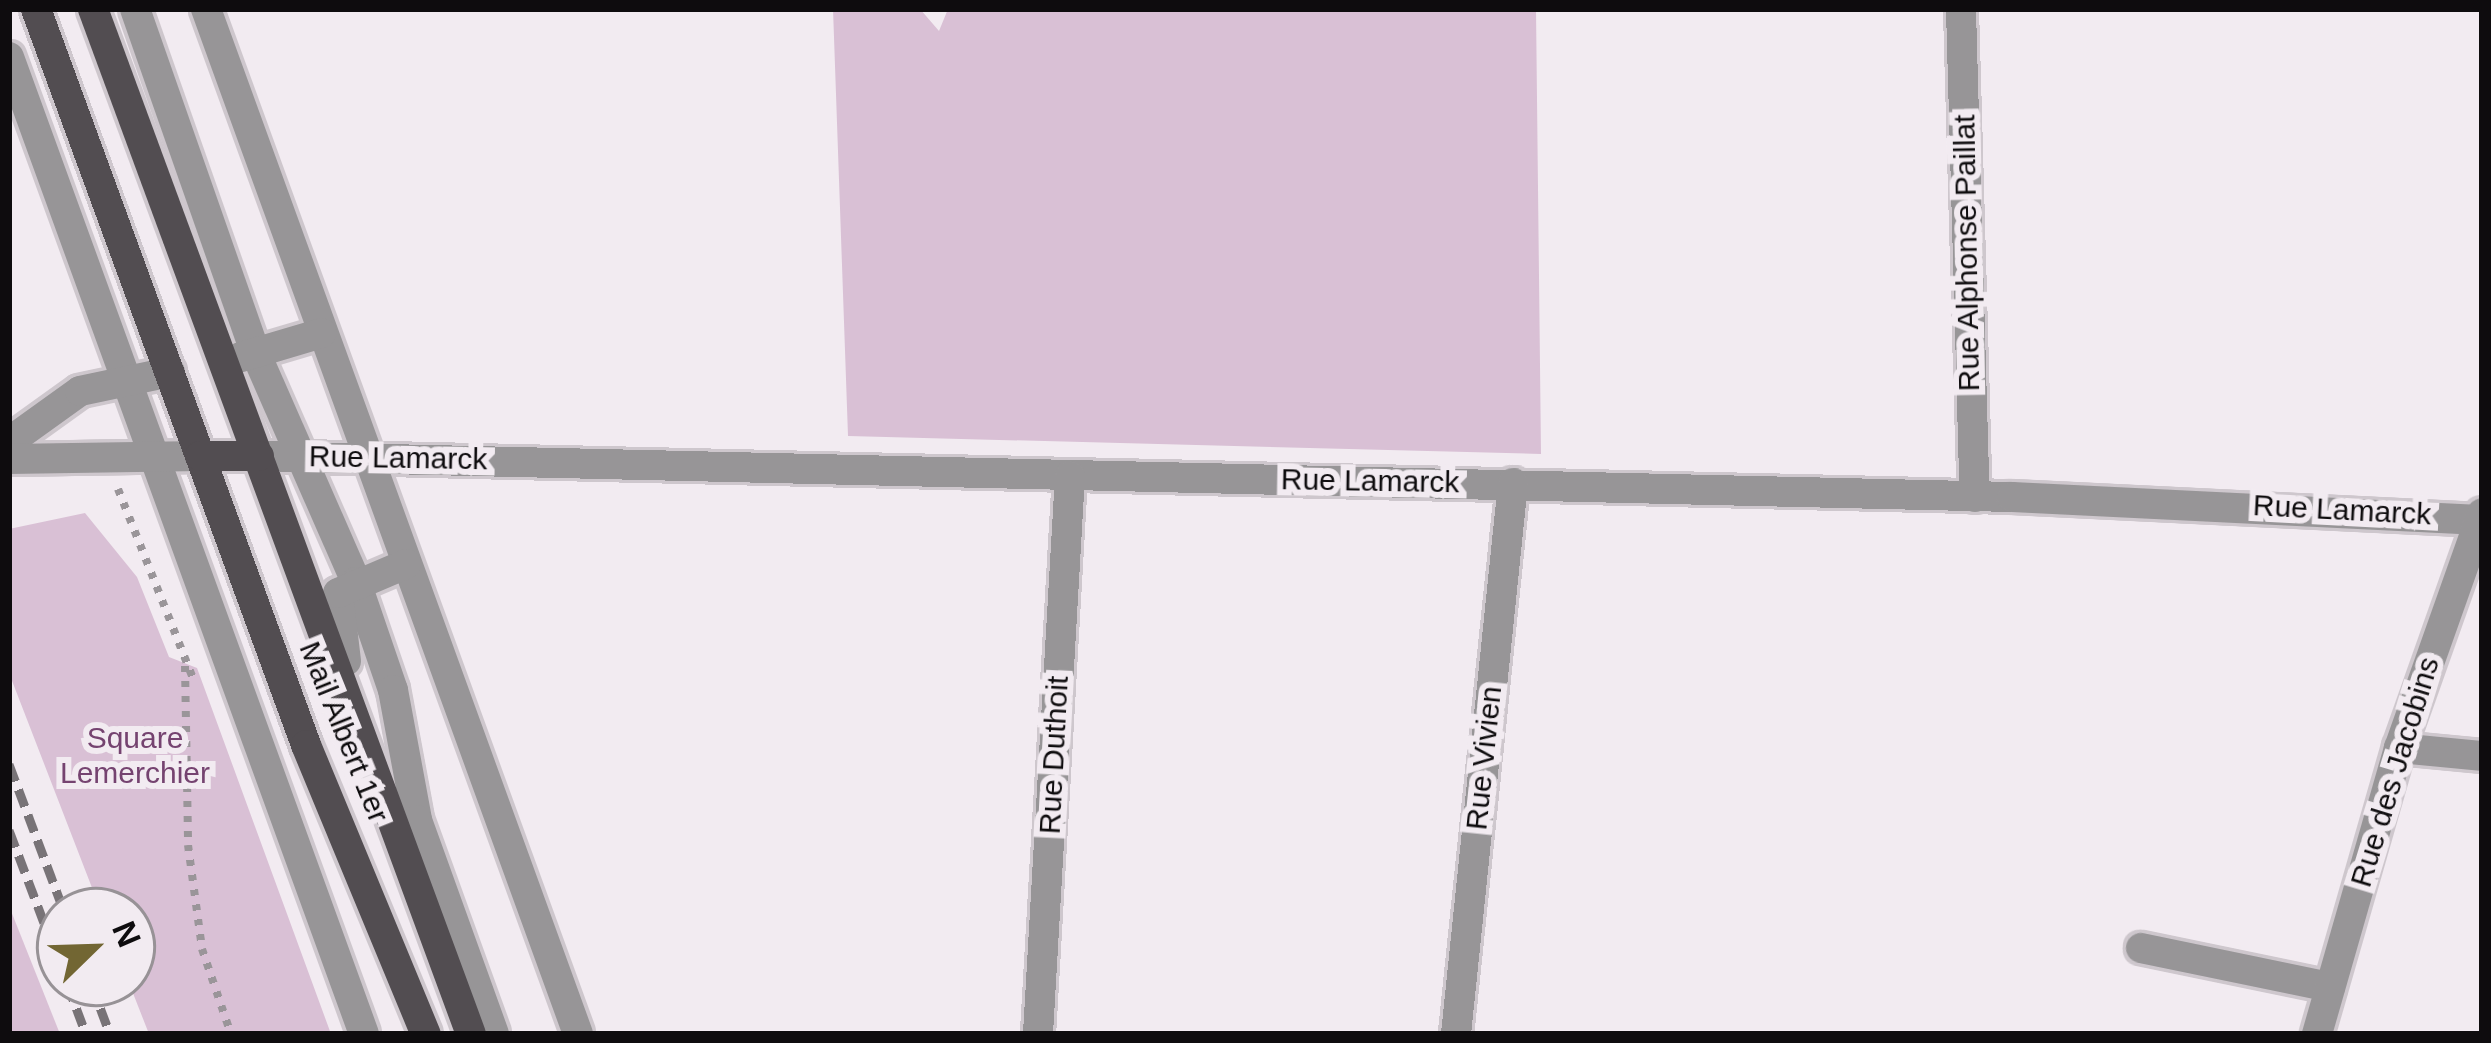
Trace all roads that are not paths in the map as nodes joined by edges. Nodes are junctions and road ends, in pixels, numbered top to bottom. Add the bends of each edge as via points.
1 (37, 9) edge
2 (92, 9) edge
3 (135, 9) edge
4 (206, 9) edge
5 (1961, 9) edge
6 (9, 57) edge
7 (322, 333) junction
8 (256, 354) junction
9 (224, 361) junction
10 (170, 372) junction
11 (128, 381) junction
12 (9, 442) edge
13 (366, 455) junction
14 (151, 456) junction
15 (200, 456) junction
16 (259, 456) junction
17 (299, 456) junction
18 (9, 459) edge
19 (1070, 476) junction
20 (1513, 483) junction
21 (1975, 497) junction
22 (2481, 517) edge
23 (406, 564) junction
24 (356, 582) junction
25 (2398, 748) junction
26 (2482, 756) edge
27 (391, 815) junction
28 (2141, 948) dead end
29 (2330, 987) junction
30 (364, 1034) edge
31 (426, 1034) edge
32 (471, 1034) edge
33 (494, 1034) edge
34 (578, 1034) edge
35 (1038, 1034) edge
36 (1456, 1034) edge
37 (2317, 1034) edge

1 - 10 main road, Mail Albert 1er
2 - 9 main road, Mail Albert 1er
3 - 8 street
4 - 7 street
5 - 21 street, Rue Alphonse Paillat
6 - 11 street
7 - 8 street
7 - 13 street
8 - 9 street
8 - 17 street
9 - 10 main road
9 - 16 main road, Mail Albert 1er
10 - 11 street
10 - 15 main road, Mail Albert 1er
11 - 12 street via 80,391
11 - 14 street
13 - 17 street, Rue Lamarck
13 - 19 street, Rue Lamarck
13 - 23 street
14 - 15 street
14 - 18 street
14 - 30 street
15 - 16 main road
15 - 31 main road, Mail Albert 1er
16 - 17 street, Rue Lamarck
16 - 27 main road, Mail Albert 1er
17 - 24 street
19 - 20 street, Rue Lamarck
19 - 35 street, Rue Duthoit
20 - 21 street, Rue Lamarck
20 - 36 street, Rue Vivien
21 - 22 street, Rue Lamarck
22 - 25 street, Rue des Jacobins
23 - 24 street
23 - 34 street
24 - 27 street, Mail Albert 1er via 338,593 336,626
24 - 33 street via 393,691 417,820
25 - 26 street
25 - 29 street, Rue des Jacobins
27 - 32 main road, Mail Albert 1er
28 - 29 street
29 - 37 street, Rue des Jacobins

